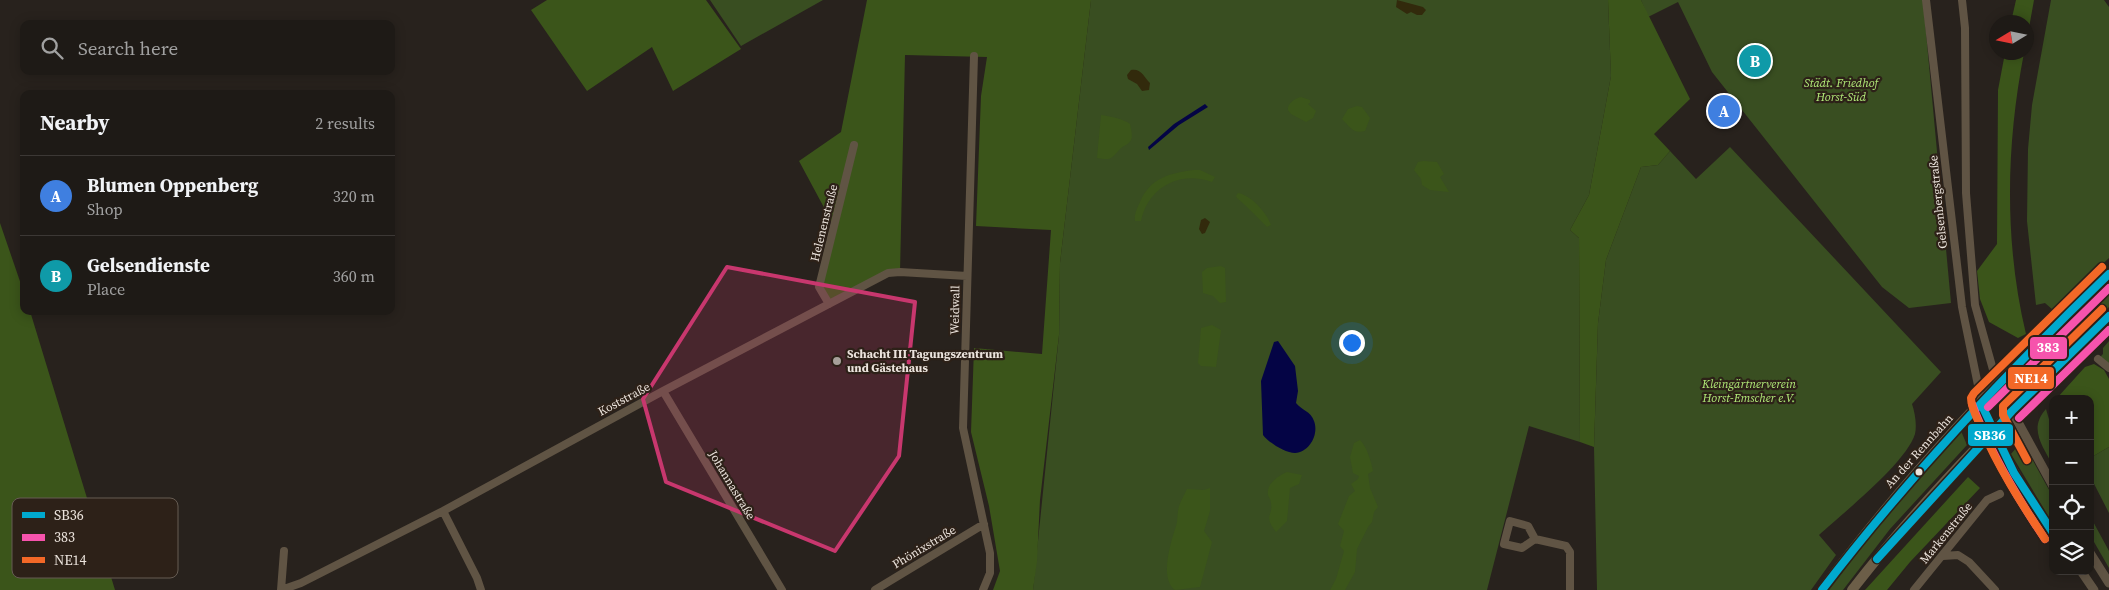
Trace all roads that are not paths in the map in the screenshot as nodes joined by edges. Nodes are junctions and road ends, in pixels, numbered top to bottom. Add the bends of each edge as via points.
1 (1926, 0) edge
2 (1962, 0) edge
3 (974, 56) dead end
4 (854, 145) dead end
5 (2109, 274) edge
6 (967, 276) junction
7 (829, 304) junction
8 (2109, 316) edge
9 (2098, 359) dead end
10 (2109, 368) edge
11 (1997, 384) junction
12 (663, 391) junction
13 (1981, 400) junction
14 (2012, 411) junction
15 (1992, 432) junction
16 (2052, 485) edge
17 (2000, 494) dead end
18 (443, 511) junction
19 (984, 524) junction
20 (2052, 530) edge
21 (1535, 539) dead end
22 (284, 551) dead end
23 (1943, 556) junction
24 (2094, 559) edge
25 (2084, 575) edge
26 (2109, 583) edge
27 (481, 590) edge
28 (782, 590) edge
29 (875, 590) edge
30 (983, 590) edge
31 (1570, 590) edge
32 (1822, 590) edge
33 (1852, 590) edge
34 (1914, 590) edge
35 (1994, 590) edge
36 (2094, 590) edge

1 - 13 street, Gelsenbergstraße via 1962,307
2 - 11 street via 1966,193 1975,305
3 - 6 street, Weidwall
4 - 7 street, Helenenstraße via 819,287
5 - 11 main road, An der Rennbahn
6 - 7 street, Koststraße via 888,273
6 - 19 street, Weidwall via 963,428
7 - 12 street, Koststraße
8 - 14 main road
9 - 10 street
11 - 13 main road, An der Rennbahn
11 - 14 street
12 - 18 street, Koststraße
12 - 28 street, Johannastraße
13 - 15 street
13 - 32 main road, An der Rennbahn via 1902,487
14 - 15 main road
14 - 16 street
15 - 20 street
15 - 33 main road via 1895,537
17 - 23 street, Markenstraße via 1987,500
18 - 22 street, Koststraße via 302,583 281,590
18 - 27 street
19 - 29 street, Phönixstraße
19 - 30 street, Weidwall via 991,563
21 - 31 street via 1566,546 1570,552
23 - 34 street, Markenstraße
23 - 35 street via 1958,555 1970,562
24 - 26 street
25 - 36 street

